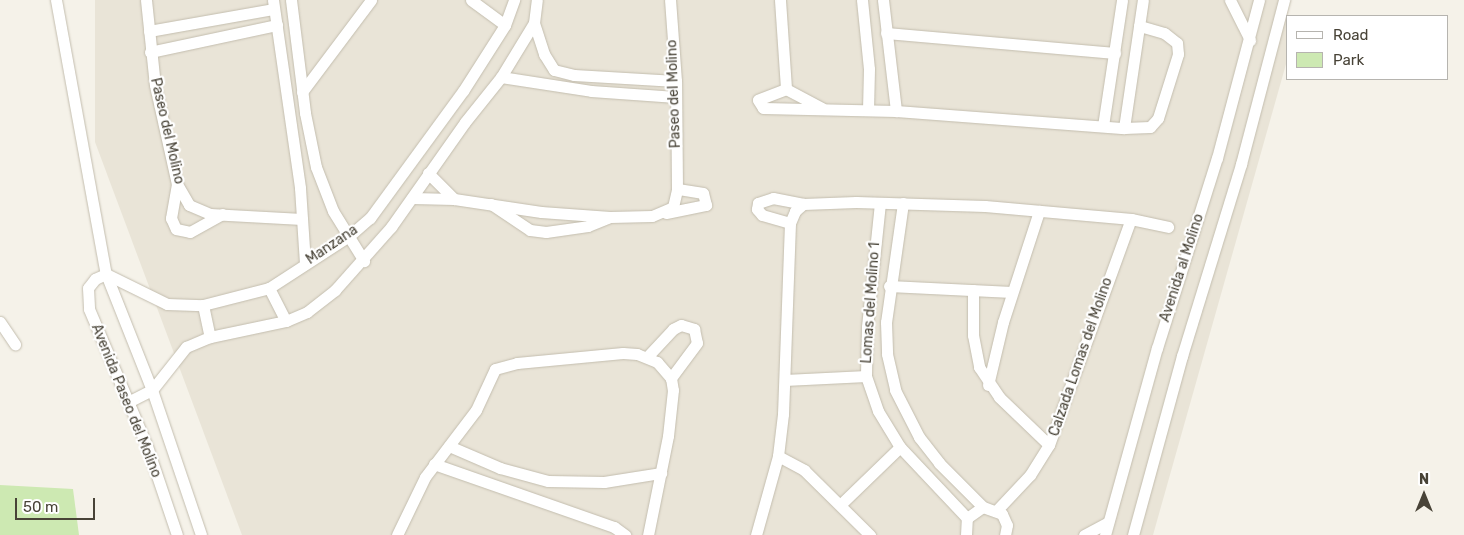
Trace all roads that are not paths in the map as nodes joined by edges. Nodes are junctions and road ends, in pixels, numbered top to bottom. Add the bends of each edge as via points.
1 (56, 0) edge
2 (146, 0) edge
3 (291, 0) edge
4 (371, 0) edge
5 (471, 0) edge
6 (514, 0) edge
7 (537, 0) edge
8 (670, 0) edge
9 (780, 0) edge
10 (862, 0) edge
11 (883, 0) edge
12 (1122, 0) edge
13 (1143, 0) edge
14 (1230, 0) edge
15 (1259, 0) edge
16 (1284, 0) edge
17 (274, 4) edge
18 (534, 23) junction
19 (277, 25) junction
20 (505, 25) junction
21 (1139, 26) junction
22 (149, 31) junction
23 (886, 33) junction
24 (1250, 40) junction
25 (150, 52) junction
26 (1115, 53) junction
27 (299, 69) junction
28 (554, 70) junction
29 (284, 72) junction
30 (501, 77) junction
31 (676, 81) junction
32 (548, 86) junction
33 (786, 89) junction
34 (302, 92) junction
35 (676, 97) junction
36 (822, 108) junction
37 (868, 110) junction
38 (896, 111) junction
39 (449, 112) junction
40 (465, 122) junction
41 (1103, 126) junction
42 (1124, 128) junction
43 (428, 173) junction
44 (177, 184) junction
45 (677, 189) junction
46 (412, 198) junction
47 (454, 200) junction
48 (490, 203) junction
49 (880, 203) junction
50 (903, 203) junction
51 (803, 204) junction
52 (1039, 211) junction
53 (665, 213) junction
54 (222, 214) junction
55 (610, 217) junction
56 (302, 219) junction
57 (1131, 219) junction
58 (790, 223) junction
59 (1168, 227) dead end
60 (349, 236) junction
61 (364, 261) junction
62 (305, 264) junction
63 (106, 274) junction
64 (889, 286) junction
65 (269, 288) junction
66 (973, 290) junction
67 (1012, 292) junction
68 (203, 305) junction
69 (286, 321) junction
70 (0, 322) edge
71 (210, 337) junction
72 (15, 344) dead end
73 (647, 357) junction
74 (866, 376) junction
75 (671, 378) junction
76 (785, 380) junction
77 (988, 385) junction
78 (152, 390) junction
79 (128, 402) junction
80 (1049, 445) junction
81 (449, 446) junction
82 (900, 447) junction
83 (778, 456) junction
84 (434, 464) junction
85 (661, 473) junction
86 (841, 504) junction
87 (983, 506) junction
88 (997, 510) junction
89 (967, 518) junction
90 (1108, 522) junction
91 (1008, 534) edge
92 (177, 535) edge
93 (201, 535) edge
94 (397, 535) edge
95 (625, 535) edge
96 (648, 535) edge
97 (756, 535) edge
98 (870, 535) edge
99 (966, 535) edge
100 (1084, 535) edge
101 (1105, 535) edge
102 (1133, 535) edge

1 - 63 street, Avenida Paseo del Molino
2 - 22 street, Paseo del Molino
3 - 27 street
4 - 34 street
5 - 20 street
6 - 20 street, Manzana
7 - 18 street
8 - 31 street, Paseo del Molino
9 - 33 street
10 - 37 street via 869,70
11 - 23 street
12 - 26 street
13 - 21 street
14 - 24 street
15 - 24 street, Avenida al Molino
16 - 102 street, Avenida al Molino via 1246,146 1182,356
17 - 19 street
17 - 22 street
18 - 28 street via 544,54
18 - 30 street
19 - 25 street
19 - 29 street
20 - 39 street, Manzana
21 - 42 street
21 - 42 street via 1171,38 1177,43 1178,54 1158,118 1150,127
22 - 25 street, Paseo del Molino
23 - 26 street
23 - 38 street
24 - 90 street, Avenida al Molino
25 - 44 street, Paseo del Molino
26 - 41 street
27 - 29 street
27 - 34 street
28 - 31 street via 574,75
28 - 32 street
29 - 56 street
30 - 32 street
30 - 40 street
31 - 35 street, Paseo del Molino
32 - 35 street
33 - 36 street
33 - 36 street via 760,97 759,106
34 - 60 street via 321,183 333,212
35 - 45 street, Paseo del Molino
36 - 37 street
37 - 38 street
38 - 41 street
39 - 40 street
39 - 60 street, Manzana via 370,218
40 - 43 street
41 - 42 street
43 - 46 street
43 - 47 street
44 - 54 street, Paseo del Molino via 189,205 204,212
44 - 54 street via 171,218 176,229 190,232
45 - 53 street via 673,207
45 - 53 street via 703,194 706,205
46 - 47 street
46 - 61 street
47 - 48 street
48 - 55 street via 541,212
48 - 55 street via 530,230 546,232 588,226
49 - 50 street
49 - 51 street
49 - 74 street, Lomas del Molino 1 via 867,327
50 - 52 street
50 - 64 street, Lomas del Molino 1
51 - 58 street via 795,211
51 - 58 street via 772,198 758,203 757,209 762,215
52 - 57 street
52 - 67 street
53 - 55 street
54 - 56 street, Paseo del Molino
56 - 62 street
57 - 59 street
57 - 80 street, Calzada Lomas del Molino
58 - 76 street
60 - 61 street
60 - 62 street, Manzana
61 - 69 street via 314,306
62 - 65 street, Manzana
63 - 68 street, Manzana via 167,304
63 - 78 street, Avenida Paseo del Molino
63 - 79 street, Avenida Paseo del Molino via 95,279 88,288 87,299
64 - 66 street
64 - 87 street, Lomas del Molino 1 via 887,354 895,390 919,438 939,463
65 - 68 street, Manzana
65 - 69 street
66 - 67 street
66 - 77 street via 978,367
67 - 77 street
68 - 71 street
69 - 71 street
70 - 72 street
71 - 78 street via 178,354
73 - 75 street
73 - 75 street via 673,329 681,325 694,329 696,343
73 - 81 street via 623,353 504,365 490,376 476,410
74 - 76 street
74 - 82 street, Lomas del Molino 1 via 878,411
75 - 85 street via 673,404
76 - 83 street
77 - 80 street
78 - 79 street
78 - 93 street, Avenida Paseo del Molino
79 - 92 street, Avenida Paseo del Molino
80 - 88 street, Calzada Lomas del Molino via 1030,475
81 - 84 street
81 - 85 street via 500,468 548,481 604,482
82 - 86 street
82 - 89 street, Lomas del Molino 1
83 - 86 street via 804,470
83 - 97 street
84 - 94 street via 408,507
84 - 95 street via 614,527
85 - 96 street
86 - 98 street
87 - 88 street
87 - 89 street
88 - 91 street via 1006,519
89 - 99 street
90 - 100 street
90 - 101 street, Avenida al Molino

